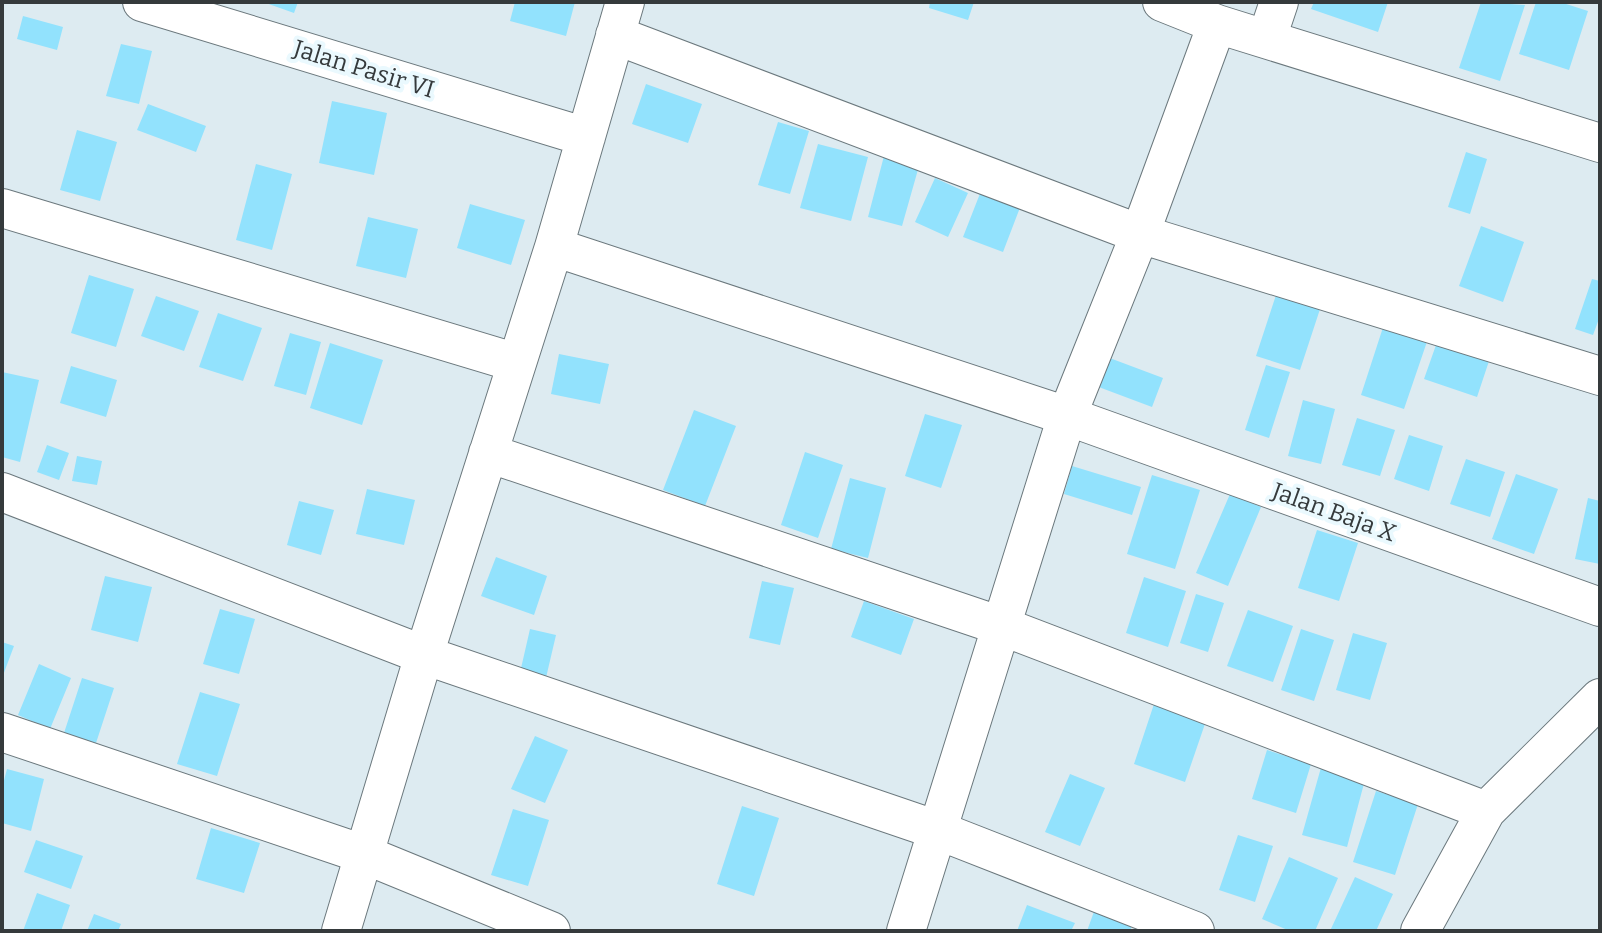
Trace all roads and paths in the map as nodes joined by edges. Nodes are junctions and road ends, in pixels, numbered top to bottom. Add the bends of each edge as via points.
1 (142, 2) edge
2 (1162, 2) edge
3 (1279, 2) edge
4 (620, 19) edge
5 (1217, 24) junction
6 (1267, 38) junction
7 (586, 137) junction
8 (1600, 143) edge
9 (2, 208) edge
10 (1140, 234) junction
11 (554, 247) junction
12 (517, 363) junction
13 (1600, 376) edge
14 (1067, 416) junction
15 (488, 453) junction
16 (2, 492) edge
17 (1600, 607) edge
18 (1004, 627) junction
19 (424, 655) junction
20 (1600, 698) edge
21 (2, 732) edge
22 (1486, 811) junction
23 (937, 830) junction
24 (363, 854) junction
25 (341, 931) edge
26 (551, 931) edge
27 (906, 931) edge
28 (1195, 931) edge
29 (1420, 931) edge

1 - 7 street, Jalan Pasir VI
2 - 5 street
3 - 6 street
4 - 7 street
4 - 10 street
5 - 6 street
5 - 10 street
6 - 8 street
7 - 11 street
9 - 12 street
10 - 13 street
10 - 14 street
11 - 12 street
11 - 14 street, Jalan Baja X
12 - 15 street
14 - 17 street, Jalan Baja X
14 - 18 street
15 - 18 street
15 - 19 street
16 - 19 street
18 - 22 street
18 - 23 street
19 - 23 street
19 - 24 street
20 - 22 street
21 - 24 street
22 - 29 street
23 - 27 street
23 - 28 street
24 - 25 street
24 - 26 street

